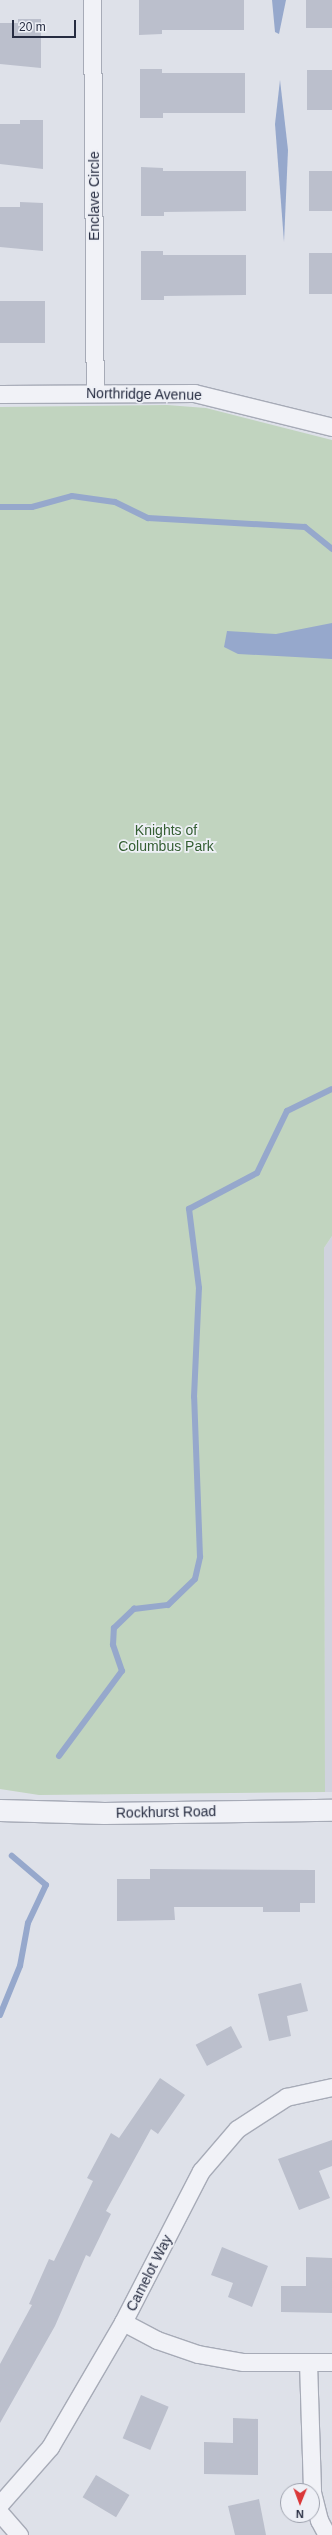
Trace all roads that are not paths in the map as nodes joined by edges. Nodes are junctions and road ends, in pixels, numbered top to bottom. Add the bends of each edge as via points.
1 (92, 0) edge
2 (95, 392) junction
3 (0, 394) edge
4 (332, 427) edge
5 (0, 1810) edge
6 (332, 1810) edge
7 (332, 2087) edge
8 (123, 2322) junction
9 (308, 2362) junction
10 (332, 2362) edge
11 (312, 2483) edge
12 (0, 2504) edge
13 (0, 2513) edge
14 (320, 2522) edge
15 (19, 2535) edge
16 (327, 2535) edge

1 - 2 street, Enclave Circle
2 - 3 street, Northridge Avenue
2 - 4 street, Northridge Avenue via 194,392
5 - 6 street, Rockhurst Road via 104,1813
7 - 8 street, Camelot Way via 286,2097 237,2129 201,2171
8 - 9 street via 157,2340 198,2354 243,2362
8 - 12 street, Camelot Way via 50,2447
9 - 10 street
9 - 11 street
13 - 15 street
14 - 16 street

